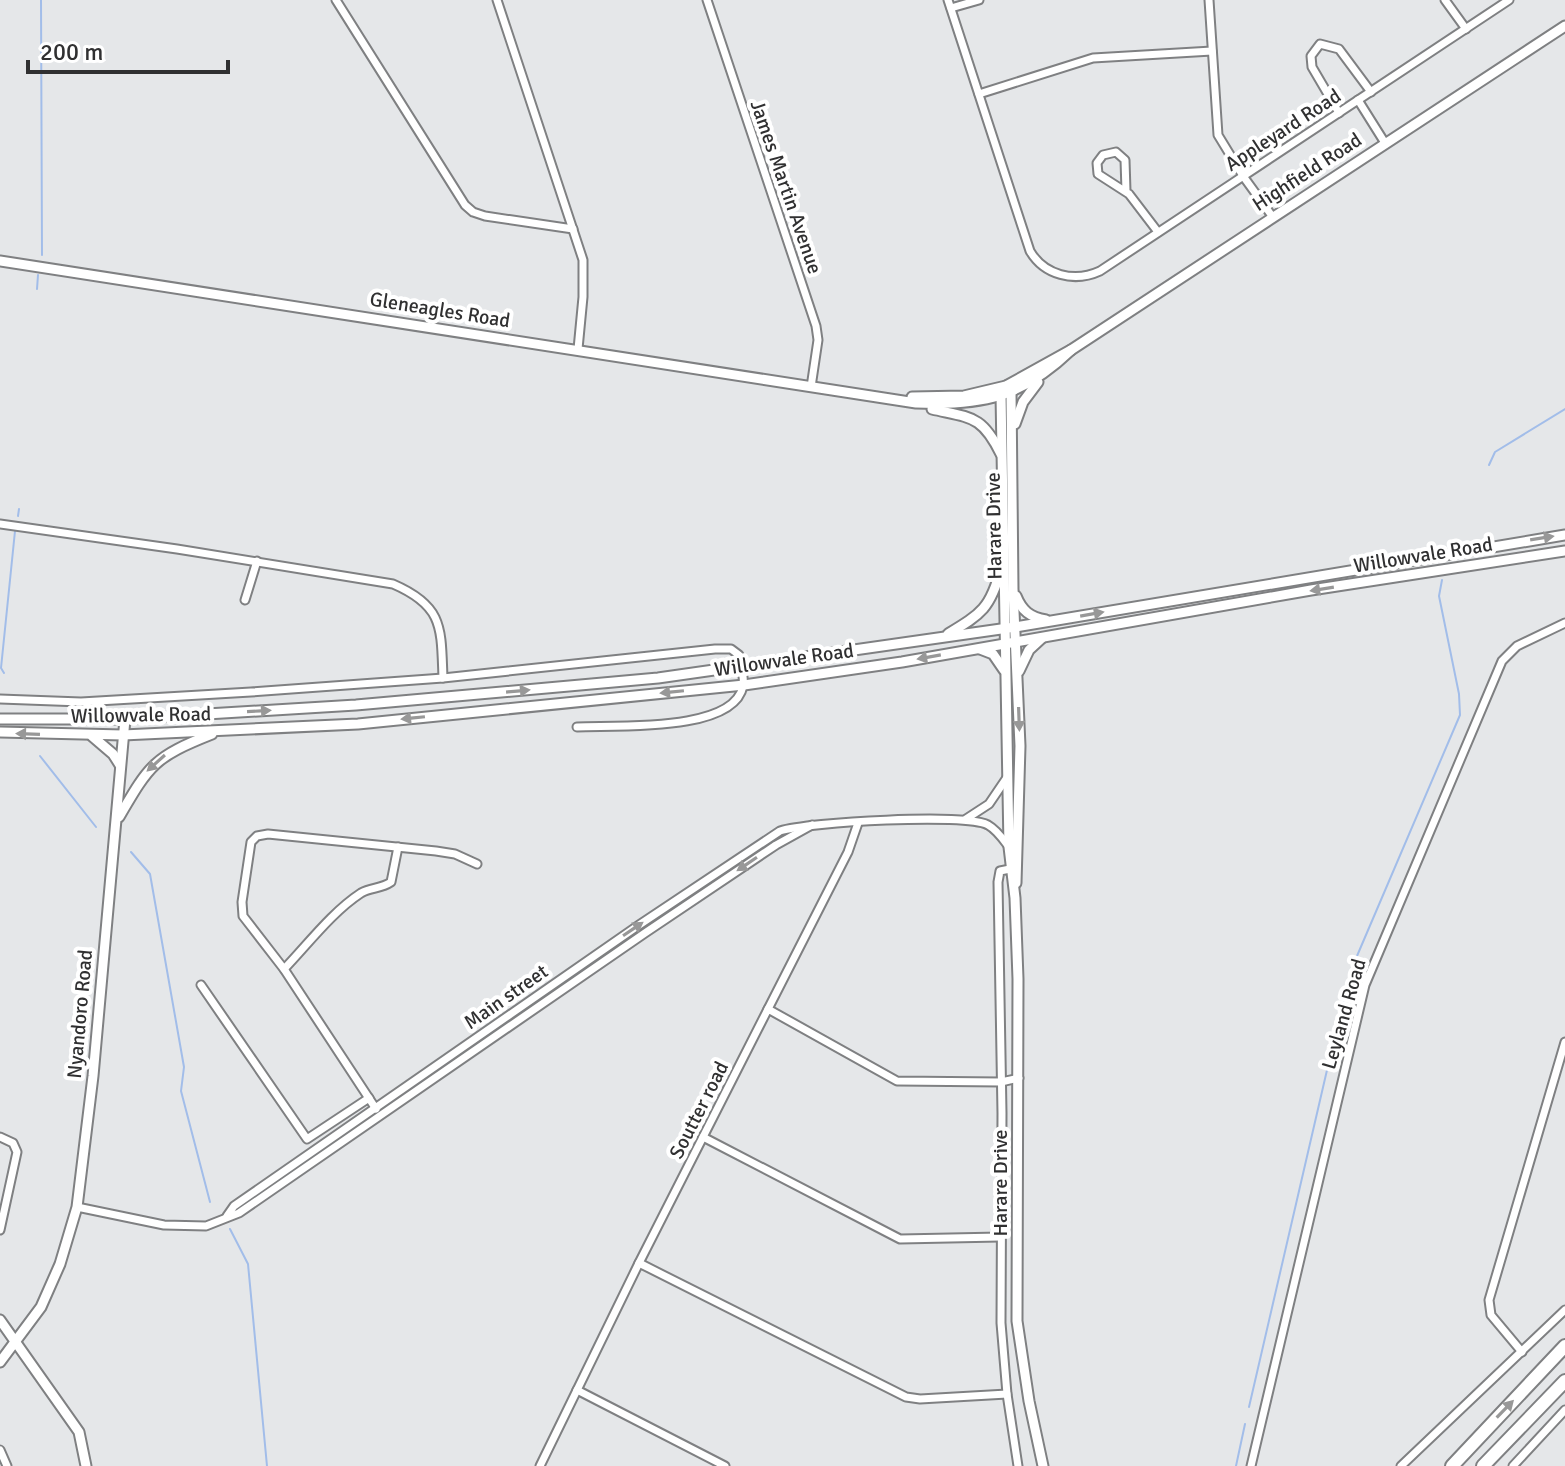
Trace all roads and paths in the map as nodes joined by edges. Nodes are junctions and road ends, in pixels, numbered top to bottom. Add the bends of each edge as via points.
1 (336, 0) edge
2 (497, 0) edge
3 (707, 0) edge
4 (979, 0) edge
5 (1209, 0) edge
6 (1445, 0) edge
7 (1509, 0) edge
8 (949, 4) edge
9 (1565, 26) edge
10 (1466, 29) junction
11 (1212, 51) junction
12 (1371, 92) junction
13 (979, 94) junction
14 (1358, 100) junction
15 (1339, 113) junction
16 (1385, 143) junction
17 (1243, 176) junction
18 (1126, 191) junction
19 (1272, 216) junction
20 (573, 229) junction
21 (1158, 232) junction
22 (0, 261) edge
23 (578, 349) junction
24 (1071, 350) junction
25 (1042, 376) junction
26 (811, 387) junction
27 (1006, 391) junction
28 (874, 397) junction
29 (916, 403) junction
30 (1011, 437) junction
31 (1002, 457) junction
32 (0, 524) edge
33 (1565, 535) edge
34 (1565, 551) edge
35 (1004, 556) junction
36 (257, 561) junction
37 (1013, 589) junction
38 (245, 600) dead end
39 (1053, 620) junction
40 (1565, 623) edge
41 (1010, 627) junction
42 (945, 636) junction
43 (1045, 636) junction
44 (1011, 643) junction
45 (978, 648) junction
46 (741, 667) junction
47 (1006, 673) junction
48 (1018, 676) junction
49 (443, 678) junction
50 (744, 685) junction
51 (0, 699) edge
52 (0, 719) edge
53 (125, 719) junction
54 (577, 727) dead end
55 (218, 731) junction
56 (0, 732) edge
57 (90, 735) junction
58 (123, 735) junction
59 (120, 765) junction
60 (1008, 776) junction
61 (966, 819) junction
62 (117, 821) junction
63 (858, 823) junction
64 (398, 847) junction
65 (1009, 847) junction
66 (477, 864) dead end
67 (1010, 869) junction
68 (1015, 898) junction
69 (284, 969) junction
70 (201, 985) dead end
71 (768, 1009) junction
72 (1565, 1042) edge
73 (1019, 1078) junction
74 (1001, 1082) junction
75 (369, 1098) junction
76 (377, 1110) junction
77 (0, 1137) edge
78 (703, 1137) junction
79 (77, 1207) junction
80 (0, 1230) edge
81 (1000, 1237) junction
82 (639, 1263) junction
83 (1565, 1310) edge
84 (0, 1320) edge
85 (17, 1342) junction
86 (1565, 1346) edge
87 (1522, 1352) junction
88 (0, 1362) edge
89 (1565, 1381) edge
90 (577, 1390) junction
91 (1007, 1394) junction
92 (1565, 1410) edge
93 (0, 1450) edge
94 (7, 1466) edge
95 (86, 1466) edge
96 (540, 1466) edge
97 (725, 1466) edge
98 (1018, 1466) edge
99 (1043, 1466) edge
100 (1251, 1466) edge
101 (1401, 1466) edge
102 (1452, 1466) edge
103 (1483, 1466) edge
104 (1513, 1466) edge

1 - 20 street via 465,205 485,216
2 - 20 street
3 - 26 street, James Martin Avenue via 816,326
4 - 8 street
5 - 11 street
6 - 10 street
7 - 10 street, Appleyard Road
8 - 13 street
9 - 16 street, Highfield Road
10 - 12 street, Appleyard Road
11 - 13 street via 1093,58
11 - 17 street via 1218,135
12 - 14 street, Appleyard Road
12 - 15 street via 1339,49 1320,44 1311,56 1312,67
13 - 21 street, Appleyard Road via 1030,251 1041,266 1083,277
14 - 15 street, Appleyard Road
14 - 16 street
15 - 17 street, Appleyard Road
16 - 19 street, Highfield Road
17 - 19 street
17 - 21 street, Appleyard Road
18 - 18 street via 1125,160 1116,152 1103,155 1098,174
18 - 21 street
19 - 24 street, Highfield Road
20 - 23 street via 583,270
22 - 23 street, Gleneagles Road
23 - 26 street, Gleneagles Road
24 - 25 street, Highfield Road
24 - 27 street, Highfield Road
25 - 27 street, Highfield Road
25 - 30 street via 1023,402
26 - 28 street, Gleneagles Road
27 - 28 street, Gleneagles Road
27 - 29 street, Gleneagles Road via 956,405
27 - 30 street, Harare Drive
27 - 31 street, Harare Drive
28 - 29 street, Gleneagles Road
29 - 31 street via 983,424
30 - 37 street, Harare Drive
31 - 35 street, Harare Drive
32 - 36 street
39 -> 33 street, Willowvale Road
34 -> 43 street, Willowvale Road
35 - 41 street, Harare Drive
35 - 42 street via 986,609
36 - 38 street
36 - 49 street via 405,589 440,623
37 - 39 street via 1030,615
37 - 41 street, Harare Drive
39 - 41 street, Willowvale Road
40 - 100 street, Leyland Road via 1517,646 1502,661 1365,985
41 - 42 street, Willowvale Road
41 - 44 street, Harare Drive
42 - 46 street, Willowvale Road
43 - 44 street, Willowvale Road
43 - 48 street via 1029,650
44 - 45 street, Willowvale Road
44 - 47 street, Harare Drive
44 - 48 street, Harare Drive
45 - 47 street via 993,654
45 -> 50 street, Willowvale Road
46 - 49 street via 736,651 725,649
46 - 50 street
53 -> 46 street, Willowvale Road via 356,705
47 - 60 street, Harare Drive
48 -> 68 street, Harare Drive
49 - 51 street via 81,702
50 - 54 street via 733,705 690,721
50 -> 55 street, Willowvale Road via 358,724
52 - 53 street, Willowvale Road
53 - 58 street, Nyandoro Road
55 - 58 street, Willowvale Road
55 -> 62 street via 157,761
57 -> 56 street, Willowvale Road
57 - 58 street, Willowvale Road
57 - 59 street
58 - 59 street, Nyandoro Road
59 - 62 street, Nyandoro Road
60 - 61 street via 989,804
60 - 65 street, Harare Drive
61 - 63 street, Main street
61 - 65 street, Main street via 991,826
62 - 79 street, Nyandoro Road
63 - 71 street, Soutter road
63 - 76 street, Main street via 798,826 770,836
64 - 66 street via 449,853
64 - 69 street via 391,882 350,901
64 - 69 street via 268,834 254,839 243,916
65 - 67 street, Harare Drive
67 - 68 street, Harare Drive
67 - 74 street via 1000,871 998,882
68 - 73 street, Harare Drive
69 - 75 street
70 - 75 street via 307,1139
71 - 74 street via 897,1081
71 - 78 street, Soutter road
72 - 87 street via 1489,1300 1491,1315
73 - 74 street
73 - 99 street, Harare Drive via 1017,1321
74 - 81 street
75 - 76 street
76 - 79 street, Main street via 206,1226 164,1225
77 - 80 street via 13,1143 17,1152
78 - 81 street via 900,1239
78 - 82 street, Soutter road
79 - 85 street, Nyandoro Road via 41,1307
81 - 91 street
82 - 90 street, Soutter road
82 - 91 street via 906,1397
83 - 87 street
84 - 85 street
85 - 88 street
85 - 95 street via 79,1432
102 -> 86 highway
87 - 101 street
89 - 103 highway
90 - 96 street, Soutter road
90 - 97 street
91 - 98 street
92 - 104 street
93 - 94 street

